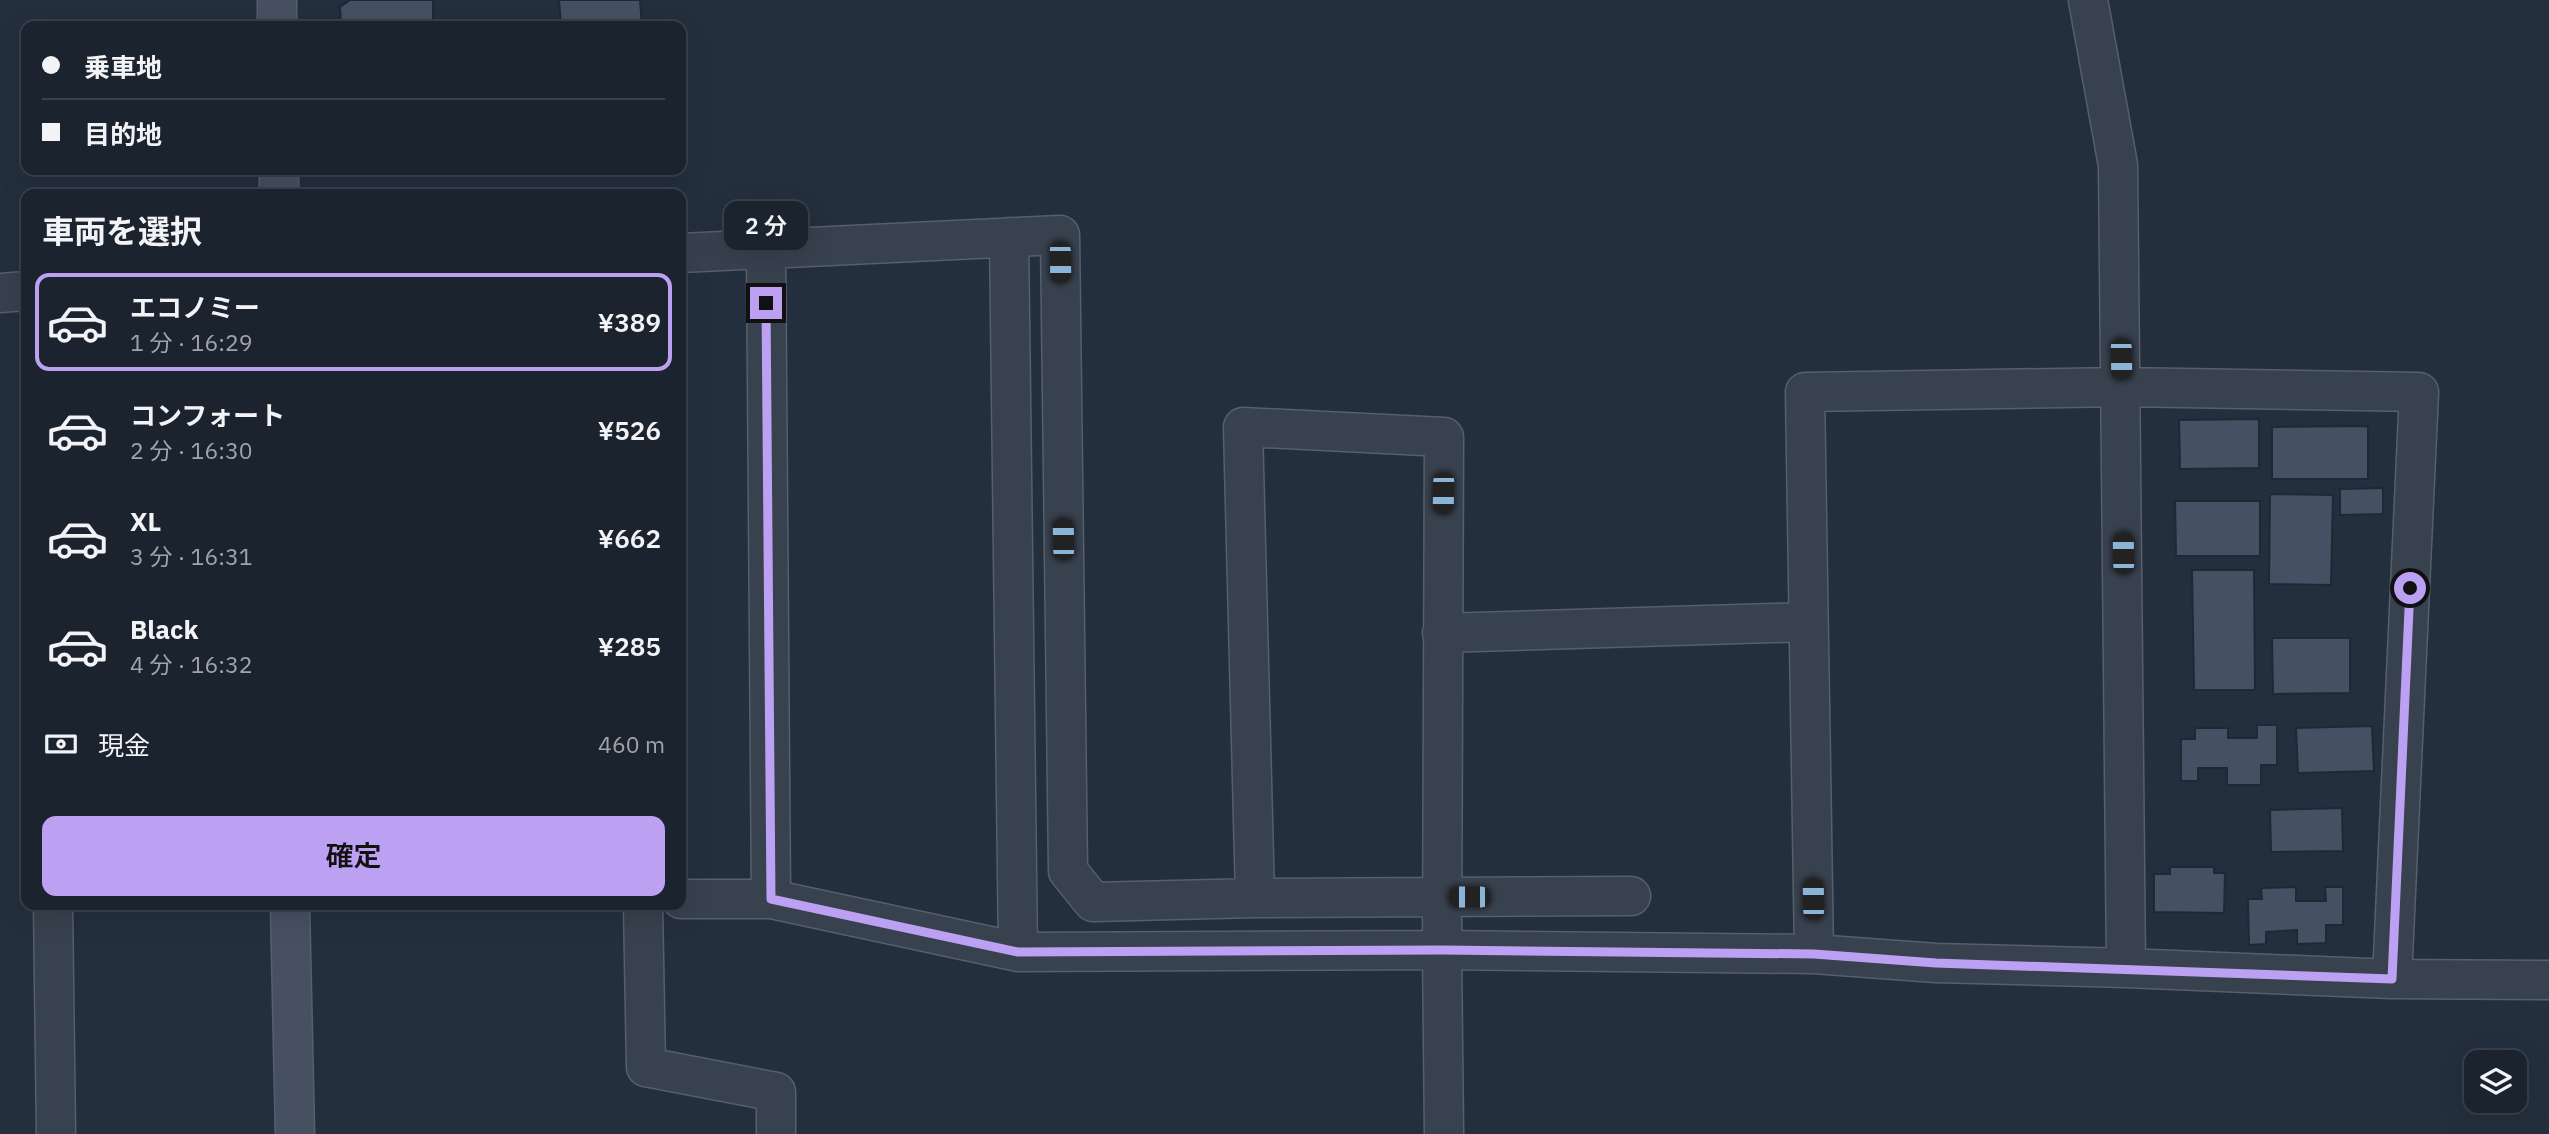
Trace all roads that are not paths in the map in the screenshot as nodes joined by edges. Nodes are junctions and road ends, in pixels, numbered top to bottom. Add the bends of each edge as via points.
1 (277, 0) edge
2 (2088, 0) edge
3 (278, 21) edge
4 (1009, 237) junction
5 (766, 249) junction
6 (686, 253) edge
7 (21, 291) edge
8 (0, 293) edge
9 (2122, 387) junction
10 (1808, 622) junction
11 (1442, 632) junction
12 (1631, 895) dead end
13 (1442, 897) junction
14 (1255, 898) junction
15 (686, 899) edge
16 (771, 899) junction
17 (53, 910) edge
18 (290, 910) edge
19 (643, 910) edge
20 (1442, 950) junction
21 (1018, 952) junction
22 (1814, 954) junction
23 (2126, 968) junction
24 (2392, 979) junction
25 (2549, 980) edge
26 (56, 1134) edge
27 (295, 1134) edge
28 (776, 1134) edge
29 (1444, 1134) edge

1 - 3 street
2 - 9 street via 2118,165
4 - 5 street
4 - 14 street via 1059,234 1068,871 1093,902
4 - 21 street
5 - 6 street
5 - 16 street
7 - 8 street
9 - 10 street via 1805,392
9 - 23 street
9 - 24 street via 2419,392
10 - 11 street
10 - 22 street
11 - 13 street
11 - 14 street via 1444,437 1243,427
12 - 13 street
13 - 14 street
13 - 20 street
15 - 16 street
16 - 21 street
17 - 26 street
18 - 27 street
19 - 28 street via 646,1067 776,1092
20 - 21 street
20 - 22 street
20 - 29 street
22 - 23 street via 1936,963
23 - 24 street
24 - 25 street

